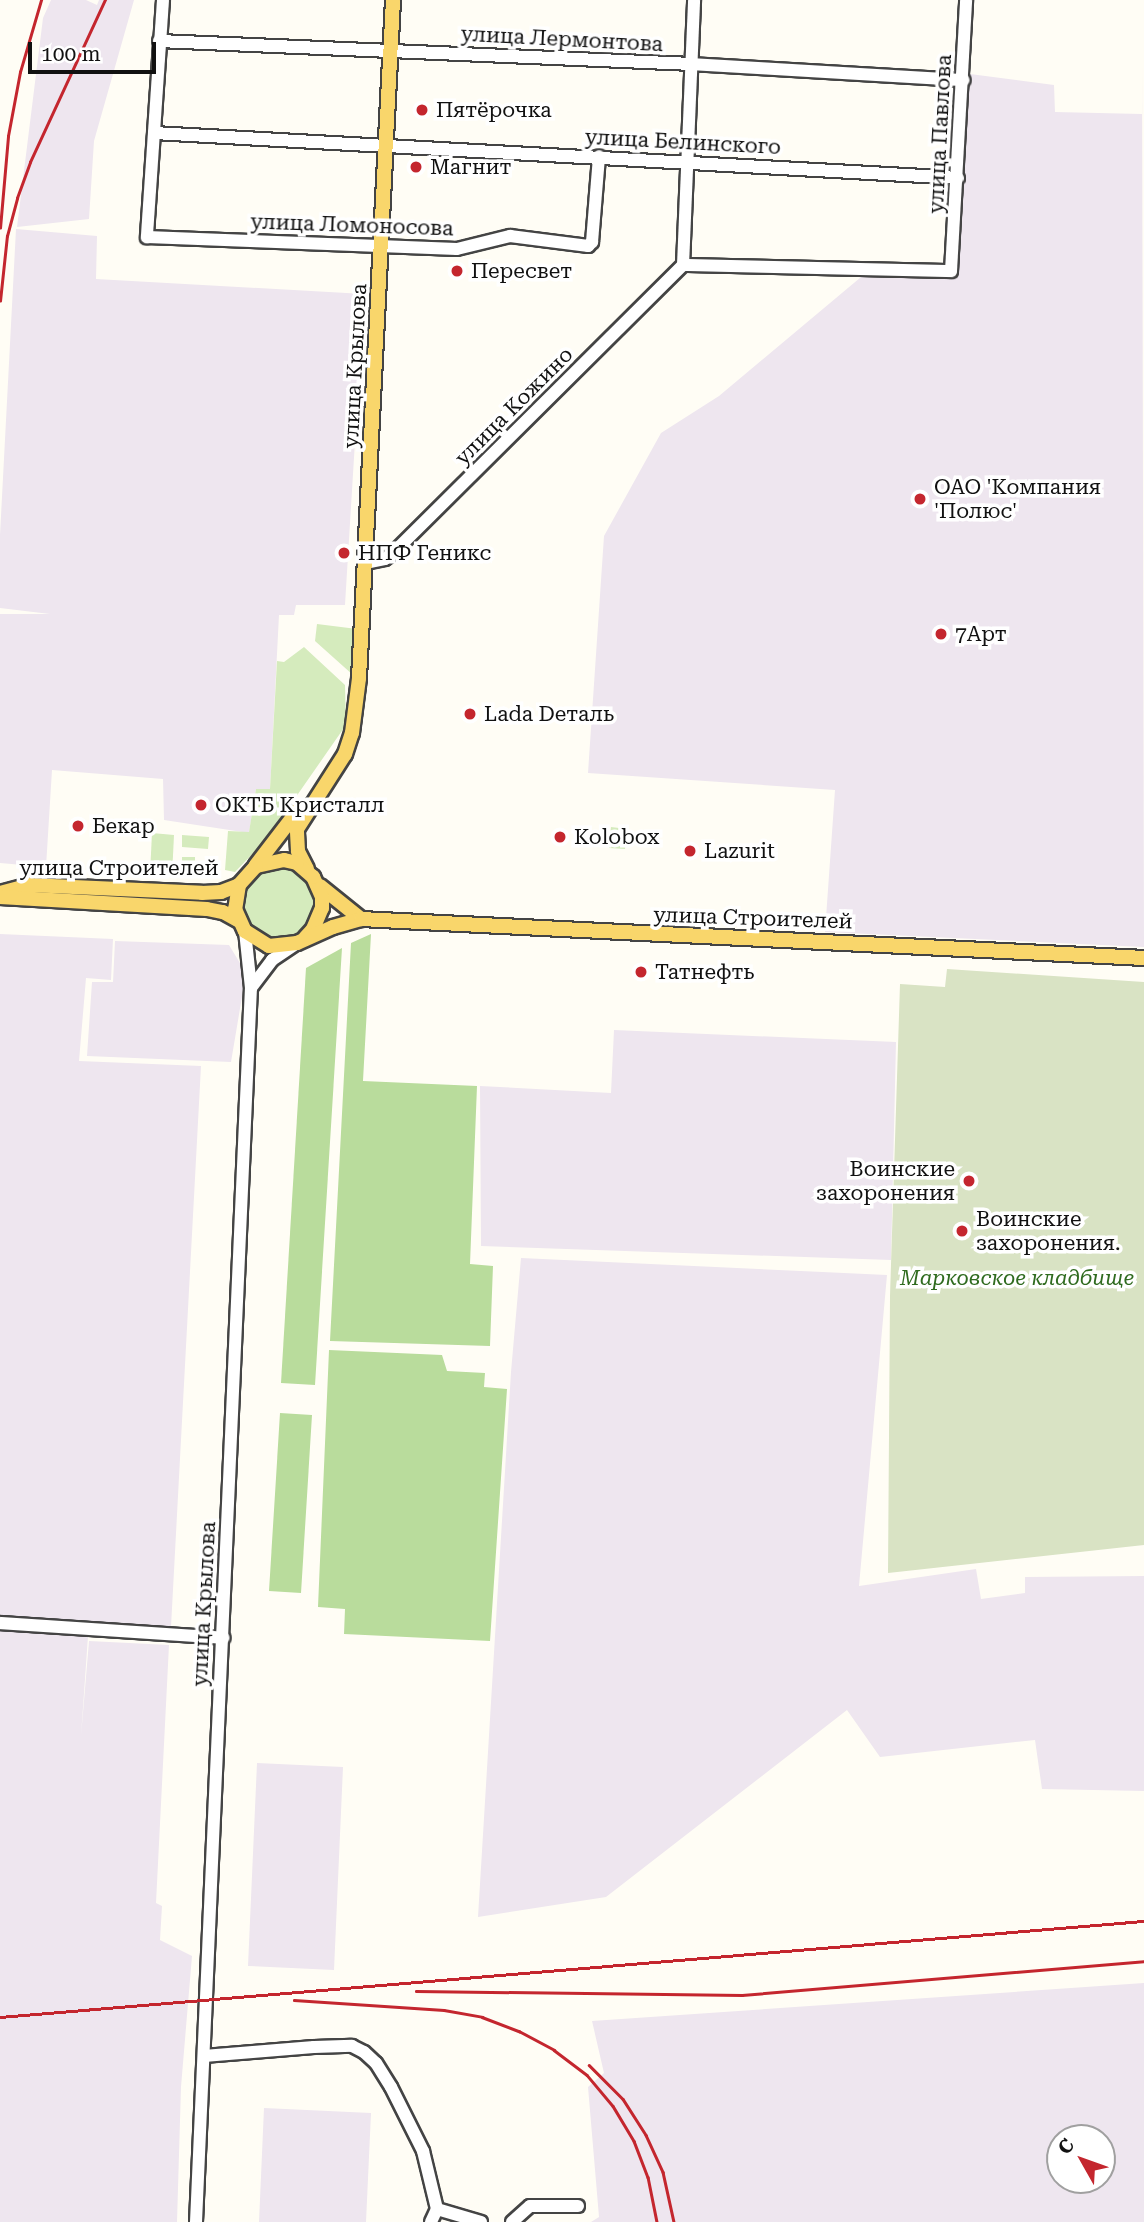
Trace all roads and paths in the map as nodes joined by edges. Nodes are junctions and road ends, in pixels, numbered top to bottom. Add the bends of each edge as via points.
1 (163, 0) edge
2 (393, 0) edge
3 (694, 0) edge
4 (966, 0) edge
5 (159, 41) junction
6 (391, 50) junction
7 (692, 64) junction
8 (964, 80) junction
9 (154, 133) junction
10 (386, 144) junction
11 (599, 156) junction
12 (688, 161) junction
13 (958, 178) junction
14 (382, 247) junction
15 (683, 265) junction
16 (365, 563) junction
17 (352, 733) junction
18 (256, 866) junction
19 (308, 870) junction
20 (239, 885) junction
21 (319, 886) junction
22 (0, 895) edge
23 (361, 919) junction
24 (242, 926) junction
25 (301, 940) junction
26 (1144, 958) edge
27 (251, 988) junction
28 (0, 1623) edge
29 (223, 1638) junction
30 (204, 2056) junction
31 (578, 2206) dead end
32 (438, 2209) junction
33 (196, 2222) edge
34 (431, 2222) edge
35 (481, 2222) edge
36 (512, 2222) edge

1 - 5 street
2 - 6 main road, улица Крылова
3 - 7 street
4 - 8 street, улица Павлова
5 - 6 street, улица Лермонтова
5 - 9 street
6 - 7 street, улица Лермонтова
6 - 10 main road, улица Крылова
7 - 8 street, улица Лермонтова
7 - 12 street
8 - 13 street, улица Павлова
9 - 10 street, улица Белинского
9 - 14 street, улица Ломоносова via 147,237
10 - 11 street, улица Белинского
10 - 14 main road, улица Крылова
11 - 12 street, улица Белинского
11 - 14 street, улица Ломоносова via 588,246 510,236 457,249
12 - 13 street, улица Белинского
12 - 15 street
13 - 15 street, улица Павлова via 951,271
14 - 16 main road, улица Крылова
15 - 16 street, улица Кожино via 393,553
16 - 17 main road, улица Крылова
17 - 18 main road, улица Крылова
17 - 19 main road, улица Крылова via 338,768 297,829 298,851
18 - 19 main road via 284,860
18 - 20 main road, улица Строителей
19 - 21 main road
20 - 22 main road, улица Строителей via 202,893 29,885
20 - 24 main road, улица Строителей via 235,909
21 - 23 main road
21 - 25 main road via 319,919
22 - 24 main road, улица Строителей via 207,909 223,912
23 - 25 main road, улица Строителей
23 - 26 main road, улица Строителей
24 - 25 main road, улица Строителей via 269,946
24 - 27 street, улица Крылова
25 - 27 street via 272,960
27 - 29 street, улица Крылова
28 - 29 street
29 - 30 street, улица Крылова
30 - 32 street via 352,2046 364,2052 391,2087 423,2151
30 - 33 street, улица Крылова
31 - 36 street via 530,2206
32 - 34 street
32 - 35 street

